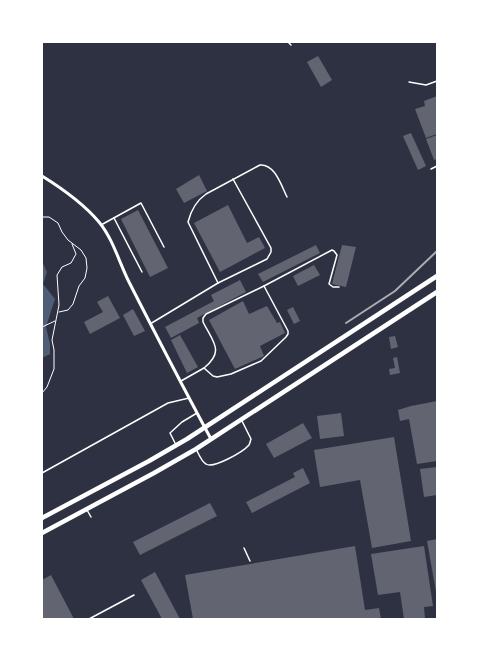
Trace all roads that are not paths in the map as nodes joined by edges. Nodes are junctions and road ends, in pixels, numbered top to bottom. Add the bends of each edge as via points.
1 (288, 42) edge
2 (291, 46) dead end
3 (437, 81) edge
4 (409, 82) dead end
5 (437, 166) edge
6 (431, 169) dead end
7 (42, 176) edge
8 (233, 179) junction
9 (287, 197) dead end
10 (114, 218) junction
11 (101, 225) junction
12 (164, 247) dead end
13 (142, 272) dead end
14 (437, 276) edge
15 (218, 283) junction
16 (264, 286) junction
17 (339, 287) dead end
18 (437, 292) edge
19 (150, 324) junction
20 (204, 368) junction
21 (180, 381) junction
22 (189, 398) junction
23 (197, 413) junction
24 (241, 420) junction
25 (204, 427) junction
26 (211, 439) junction
27 (176, 445) junction
28 (196, 449) junction
29 (42, 473) edge
30 (87, 509) junction
31 (91, 517) dead end
32 (42, 518) edge
33 (42, 533) edge
34 (244, 548) dead end
35 (250, 561) dead end
36 (134, 595) dead end
37 (89, 619) edge

1 - 2 lane
3 - 4 lane via 426,85
5 - 6 lane
7 - 11 street via 67,192
8 - 9 lane via 260,165 265,165 272,170
8 - 15 lane via 200,199 192,209 188,222
8 - 15 lane via 271,252 267,259
10 - 11 lane
10 - 12 lane via 141,203
10 - 13 lane
11 - 19 street
14 - 25 main road
15 - 19 lane
16 - 17 lane via 332,250 337,255 329,284
16 - 20 lane via 206,314 203,318 216,347 215,356
16 - 20 lane via 288,334 261,361 231,374 217,377
18 - 24 main road
19 - 21 street
20 - 21 lane
21 - 22 street
22 - 23 street
22 - 29 lane via 168,404
23 - 25 street
23 - 27 lane via 170,433
24 - 26 main road
24 - 28 lane via 251,439 250,444 244,449 211,466 205,464
25 - 26 street
25 - 27 main road
26 - 28 main road
27 - 32 main road
28 - 30 main road
30 - 31 lane
30 - 33 main road
34 - 35 lane
36 - 37 lane

